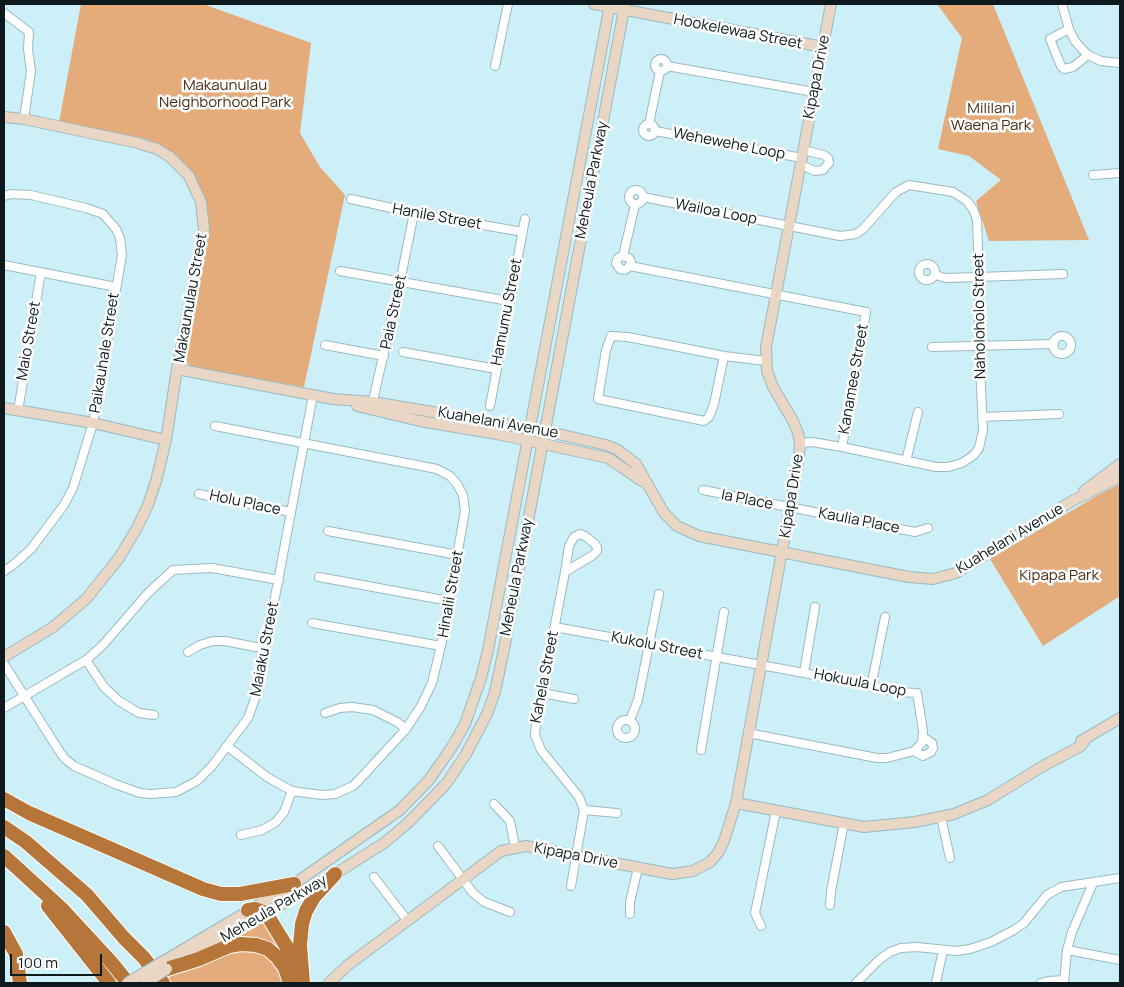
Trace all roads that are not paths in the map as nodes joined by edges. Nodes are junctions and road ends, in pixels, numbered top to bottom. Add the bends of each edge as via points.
1 (508, 4) edge
2 (594, 4) edge
3 (832, 4) edge
4 (1062, 4) edge
5 (610, 5) edge
6 (624, 7) edge
7 (4, 13) edge
8 (1069, 29) junction
9 (823, 48) junction
10 (1088, 54) junction
11 (1120, 63) edge
12 (495, 66) dead end
13 (814, 92) junction
14 (4, 117) edge
15 (24, 119) junction
16 (648, 124) junction
17 (656, 130) junction
18 (802, 158) junction
19 (1120, 173) edge
20 (1094, 175) dead end
21 (4, 196) edge
22 (643, 197) junction
23 (351, 199) dead end
24 (635, 205) junction
25 (414, 213) junction
26 (525, 219) dead end
27 (790, 227) junction
28 (523, 232) junction
29 (624, 256) junction
30 (4, 264) edge
31 (630, 266) junction
32 (340, 271) dead end
33 (41, 272) junction
34 (1063, 274) dead end
35 (935, 275) dead end
36 (979, 278) junction
37 (400, 282) junction
38 (116, 286) junction
39 (776, 295) junction
40 (509, 301) junction
41 (1054, 344) dead end
42 (325, 345) dead end
43 (979, 346) junction
44 (932, 347) dead end
45 (403, 352) dead end
46 (384, 356) junction
47 (724, 356) junction
48 (766, 361) junction
49 (177, 369) junction
50 (496, 369) junction
51 (313, 395) junction
52 (372, 406) junction
53 (490, 406) dead end
54 (4, 408) edge
55 (18, 411) junction
56 (918, 412) dead end
57 (1059, 414) dead end
58 (982, 417) junction
59 (93, 424) junction
60 (215, 426) dead end
61 (530, 428) junction
62 (545, 431) junction
63 (166, 440) junction
64 (528, 440) junction
65 (304, 443) junction
66 (800, 443) junction
67 (542, 444) junction
68 (842, 447) junction
69 (906, 461) junction
70 (1120, 464) edge
71 (1120, 477) edge
72 (645, 482) junction
73 (703, 490) dead end
74 (199, 494) dead end
75 (1072, 501) junction
76 (790, 508) junction
77 (291, 512) junction
78 (928, 528) dead end
79 (328, 531) dead end
80 (783, 552) junction
81 (458, 556) junction
82 (4, 570) edge
83 (565, 572) junction
84 (319, 577) dead end
85 (279, 580) junction
86 (659, 594) dead end
87 (449, 601) junction
88 (815, 607) dead end
89 (724, 612) dead end
90 (885, 617) dead end
91 (312, 623) dead end
92 (555, 627) junction
93 (648, 644) junction
94 (441, 646) junction
95 (266, 649) junction
96 (188, 652) dead end
97 (4, 657) edge
98 (716, 657) junction
99 (86, 660) junction
100 (4, 664) edge
101 (760, 665) junction
102 (804, 673) junction
103 (871, 686) junction
104 (542, 693) junction
105 (24, 696) junction
106 (574, 699) dead end
107 (4, 708) edge
108 (325, 713) dead end
109 (154, 715) dead end
110 (1120, 718) edge
111 (630, 720) dead end
112 (406, 729) junction
113 (748, 733) junction
114 (923, 737) junction
115 (227, 746) junction
116 (701, 750) dead end
117 (914, 752) junction
118 (292, 791) junction
119 (4, 799) edge
120 (736, 803) junction
121 (494, 804) dead end
122 (584, 810) junction
123 (776, 810) junction
124 (617, 813) dead end
125 (941, 817) junction
126 (844, 823) junction
127 (4, 827) edge
128 (4, 832) edge
129 (240, 835) dead end
130 (438, 846) dead end
131 (515, 847) junction
132 (577, 857) junction
133 (950, 858) dead end
134 (8, 860) edge
135 (638, 868) junction
136 (335, 874) junction
137 (374, 876) dead end
138 (1120, 878) edge
139 (462, 880) junction
140 (1093, 883) junction
141 (294, 884) junction
142 (571, 886) dead end
143 (830, 905) dead end
144 (248, 910) junction
145 (510, 912) dead end
146 (266, 913) junction
147 (630, 914) dead end
148 (407, 920) junction
149 (761, 926) dead end
150 (4, 932) edge
151 (943, 950) junction
152 (1067, 950) junction
153 (1120, 960) edge
154 (165, 966) junction
155 (1064, 982) edge
156 (20, 983) edge
157 (108, 983) edge
158 (128, 983) edge
159 (146, 983) edge
160 (157, 983) edge
161 (163, 983) edge
162 (290, 983) edge
163 (303, 983) edge
164 (329, 983) edge
165 (856, 983) edge
166 (936, 983) edge
167 (1041, 983) edge

1 - 12 street
2 - 5 street, Hookelewaa Street
3 - 9 street, Kipapa Drive
4 - 8 street
5 - 6 street, Hookelewaa Street
5 - 61 street, Meheula Parkway
6 - 9 street, Hookelewaa Street
6 - 62 street, Meheula Parkway
7 - 15 street via 28,32 31,71
8 - 10 street
8 - 10 street via 1050,39 1061,66 1073,67
9 - 13 street, Kipapa Drive
10 - 11 street via 1101,61
13 - 16 street via 667,66 660,71
13 - 18 street, Kipapa Drive
14 - 15 street, Makaunulau Street
15 - 49 street, Makaunulau Street via 157,149 189,176 201,202 204,230
16 - 17 street, Wehewehe Loop
16 - 17 street, Wehewehe Loop via 643,128 644,135 651,136
17 - 18 street, Wehewehe Loop
18 - 27 street, Kipapa Drive
19 - 20 street
21 - 38 street, Paikauhale Street via 31,195 103,214 116,229 122,247
22 - 24 street via 641,203
22 - 24 street, Wailoa Loop via 638,190 631,191 628,199
22 - 27 street, Wailoa Loop
23 - 25 street, Hanile Street
24 - 29 street, Wailoa Loop
25 - 28 street, Hanile Street
25 - 37 street, Paia Street
26 - 28 street, Hamumu Street
27 - 36 street, Naholoholo Street via 848,236 863,229 902,188 909,185 953,192 967,201 977,220
27 - 39 street, Kipapa Drive
28 - 40 street, Hamumu Street
29 - 31 street via 630,260
29 - 31 street, Wailoa Loop via 617,260 618,268 625,270
30 - 33 street
31 - 39 street, Wailoa Loop
32 - 37 street
33 - 38 street
33 - 55 street, Maio Street
34 - 36 street
35 - 36 street
36 - 43 street, Naholoholo Street
37 - 40 street
37 - 46 street, Paia Street
38 - 59 street, Paikauhale Street
39 - 48 street, Kipapa Drive
39 - 68 street, Kanamee Street via 866,312
40 - 50 street, Hamumu Street
41 - 43 street
42 - 46 street
43 - 44 street
43 - 58 street, Naholoholo Street
45 - 50 street
46 - 52 street, Paia Street
47 - 47 street via 611,336 598,399 704,421 713,411
47 - 48 street
48 - 66 street, Kipapa Drive via 773,387 793,421
49 - 51 street, Kuahelani Avenue
49 - 63 street, Makaunulau Street
50 - 53 street, Hamumu Street
51 - 52 street, Kuahelani Avenue
51 - 65 street, Maiaku Street
52 - 61 street, Kuahelani Avenue
52 - 64 street, Kuahelani Avenue via 420,421
54 - 55 street
55 - 59 street
56 - 69 street
57 - 58 street
58 - 69 street, Naholoholo Street via 980,448 968,460 948,467
59 - 63 street
59 - 82 street, Paikauhale Street via 74,488 64,505 31,548
60 - 65 street, Hinalii Street
61 - 62 street, Kuahelani Avenue
61 - 64 street, Meheula Parkway
62 - 67 street, Meheula Parkway
62 - 72 street, Kuahelani Avenue via 618,450 636,464
63 - 97 street, Makaunulau Street via 148,504 119,558 69,614
64 - 67 street, Kuahelani Avenue
64 - 141 street, Meheula Parkway via 488,650 465,724 428,780 400,810
65 - 77 street, Maiaku Street
65 - 81 street, Hinalii Street via 424,466 450,476 457,484 466,511
66 - 68 street, Naholoholo Street
66 - 76 street, Kipapa Drive
67 - 72 street, Kuahelani Avenue via 608,458
67 - 136 street, Meheula Parkway via 495,692 478,732 446,784 408,823 384,843
68 - 69 street, Naholoholo Street
70 - 75 street, Kuahelani Avenue
71 - 75 street, Kuahelani Avenue
72 - 80 street, Kuahelani Avenue via 664,513 677,526 699,536
73 - 76 street, Ia Place
74 - 77 street, Holu Place
75 - 80 street, Kuahelani Avenue via 956,573 942,577 909,577
76 - 78 street, Kaulia Place via 915,532
76 - 80 street, Kipapa Drive
77 - 85 street, Maiaku Street
79 - 81 street
80 - 101 street, Kipapa Drive
81 - 87 street, Hinalii Street
83 - 83 street, Kahela Street via 597,551 594,543 585,536 574,536
83 - 92 street, Kahela Street
84 - 87 street
85 - 95 street, Maiaku Street
85 - 99 street via 212,568 173,570
86 - 93 street
87 - 94 street, Hinalii Street
88 - 102 street
89 - 98 street
90 - 103 street
91 - 94 street
92 - 93 street, Kukolu Street
92 - 104 street, Kahela Street
93 - 98 street, Kukolu Street
93 - 111 street via 638,700
94 - 112 street, Hinalii Street via 429,690
95 - 96 street via 213,641
95 - 115 street, Maiaku Street via 253,706
98 - 101 street, Kukolu Street
98 - 116 street
99 - 105 street
99 - 109 street via 104,687 119,701 139,713
100 - 105 street, Maiaku Street
101 - 102 street, Hokuula Loop
101 - 113 street, Kipapa Drive
102 - 103 street, Hokuula Loop
103 - 114 street, Hokuula Loop via 917,693
104 - 106 street
104 - 122 street, Kahela Street via 536,724 537,743 580,797
105 - 107 street
105 - 115 street, Maiaku Street via 64,758 74,766 140,793 164,794 186,788 212,766
108 - 112 street via 340,708 373,710
110 - 125 street via 1053,756 1043,766 988,800
112 - 118 street, Hinalii Street via 353,786 335,794
113 - 117 street, Hokuula Loop via 868,757 887,758
113 - 120 street, Kipapa Drive
114 - 117 street
114 - 117 street, Hokuula Loop via 932,743 931,752 923,756
115 - 118 street, Hinalii Street via 266,777
118 - 129 street via 284,812 276,822 262,830
119 - 141 highway via 203,889 221,894 240,894
120 - 123 street
120 - 135 street, Kipapa Drive via 724,841 710,862 693,871 672,874
121 - 131 street via 510,821
122 - 124 street
122 - 132 street
123 - 126 street
123 - 149 street via 756,913
125 - 126 street via 874,827
125 - 133 street
126 - 143 street
127 - 161 highway via 88,895
128 - 160 highway via 56,875
130 - 139 street
131 - 132 street, Kipapa Drive via 526,846
131 - 139 street, Kipapa Drive via 501,851
132 - 135 street, Kipapa Drive
132 - 142 street
134 - 157 highway
134 - 158 highway via 62,909
135 - 147 street
136 - 146 street, Meheula Parkway
136 - 163 highway via 314,897 302,924
137 - 148 street
138 - 140 street
139 - 145 street via 484,902
139 - 148 street, Kipapa Drive
140 - 151 street via 1061,887 1048,895 1024,923 991,942 970,949
140 - 152 street
141 - 144 street, Meheula Parkway
144 - 146 highway
144 - 154 street, Meheula Parkway
146 - 154 street, Meheula Parkway
146 - 163 highway via 294,959
148 - 164 street, Kipapa Drive
150 - 156 highway via 16,954
151 - 165 street via 917,947 890,952
151 - 166 street
152 - 153 street
152 - 155 street
154 - 158 street, Meheula Parkway, bridge
154 - 159 street, Meheula Parkway, bridge
154 - 162 highway via 199,959 229,946 256,945 277,957
155 - 167 street via 1048,980

